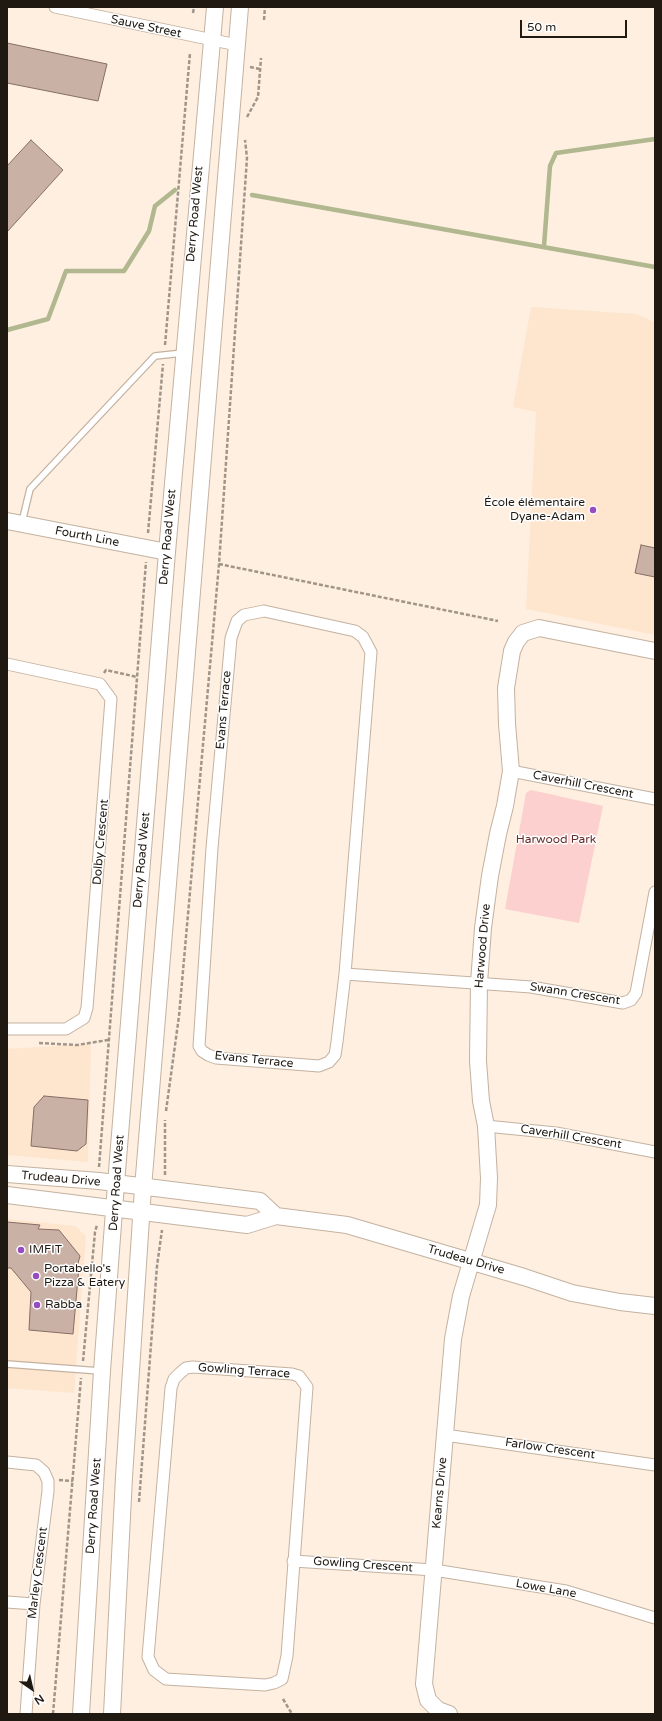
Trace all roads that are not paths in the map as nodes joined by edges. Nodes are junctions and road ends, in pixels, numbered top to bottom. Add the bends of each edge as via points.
1 (55, 7) edge
2 (215, 7) edge
3 (240, 7) edge
4 (89, 11) edge
5 (211, 40) junction
6 (237, 45) junction
7 (184, 352) junction
8 (14, 523) edge
9 (167, 552) junction
10 (655, 651) edge
11 (7, 664) edge
12 (511, 771) junction
13 (655, 799) edge
14 (655, 892) edge
15 (344, 974) junction
16 (479, 983) junction
17 (7, 1029) edge
18 (486, 1126) junction
19 (655, 1152) edge
20 (7, 1174) edge
21 (116, 1184) junction
22 (143, 1188) junction
23 (7, 1195) edge
24 (115, 1208) junction
25 (142, 1213) junction
26 (276, 1216) junction
27 (472, 1262) junction
28 (655, 1306) edge
29 (7, 1364) edge
30 (102, 1371) junction
31 (445, 1435) junction
32 (7, 1462) edge
33 (655, 1465) edge
34 (293, 1561) junction
35 (434, 1570) junction
36 (7, 1602) edge
37 (34, 1604) junction
38 (655, 1618) edge
39 (26, 1714) edge
40 (81, 1714) edge
41 (112, 1714) edge
42 (449, 1714) edge

1 - 4 street, Sauve Street
2 - 5 main road, Derry Road West
3 - 6 main road
4 - 5 street, Sauve Street
5 - 6 street, Sauve Street
5 - 7 main road, Derry Road West
6 - 22 main road
7 - 8 lane via 155,356 30,489
7 - 9 main road, Derry Road West
8 - 9 main road, Fourth Line
9 - 21 main road, Derry Road West
10 - 12 main road, Harwood Drive via 544,628 533,629 523,634 513,646 506,688
11 - 17 street, Dolby Crescent via 96,683 105,689 111,698 87,1008 84,1018 66,1029
12 - 13 street, Caverhill Crescent
12 - 16 main road, Harwood Drive via 490,876
14 - 16 street, Swann Crescent via 636,994 631,1000 613,1002 531,987
15 - 15 street, Evans Terrace via 337,1042 334,1055 329,1062 319,1066 308,1066 216,1058 202,1051 199,1046 212,848 231,638 237,621 244,615 254,612 264,611 355,631 364,638 371,652
15 - 16 street
16 - 18 main road, Harwood Drive via 478,1061
18 - 19 street, Caverhill Crescent via 556,1133
18 - 27 main road, Harwood Drive via 488,1205
20 - 21 main road, Trudeau Drive
21 - 22 main road, Trudeau Drive
21 - 24 main road, Derry Road West
22 - 25 main road
22 - 26 main road, Trudeau Drive via 260,1201
23 - 24 main road, Trudeau Drive
24 - 25 main road, Trudeau Drive
24 - 30 main road, Derry Road West
25 - 26 main road, Trudeau Drive via 247,1225
25 - 41 main road via 124,1477
26 - 27 main road, Trudeau Drive via 347,1225
27 - 28 main road, Trudeau Drive via 572,1293
27 - 31 main road, Kearns Drive via 461,1296 453,1339
29 - 30 lane
30 - 40 main road, Derry Road West
31 - 33 street, Farlow Crescent
31 - 35 main road, Kearns Drive
32 - 37 street, Marley Crescent via 36,1466 44,1472 48,1481
34 - 34 street, Gowling Terrace via 287,1656 282,1679 265,1685 166,1679 151,1666 148,1657 171,1388 174,1379 186,1368 292,1374 304,1381 307,1395
34 - 35 street, Gowling Crescent
35 - 38 street, Lowe Lane via 566,1591
35 - 42 main road, Kearns Drive via 424,1684 428,1700 438,1710
36 - 37 street
37 - 39 street, Marley Crescent

